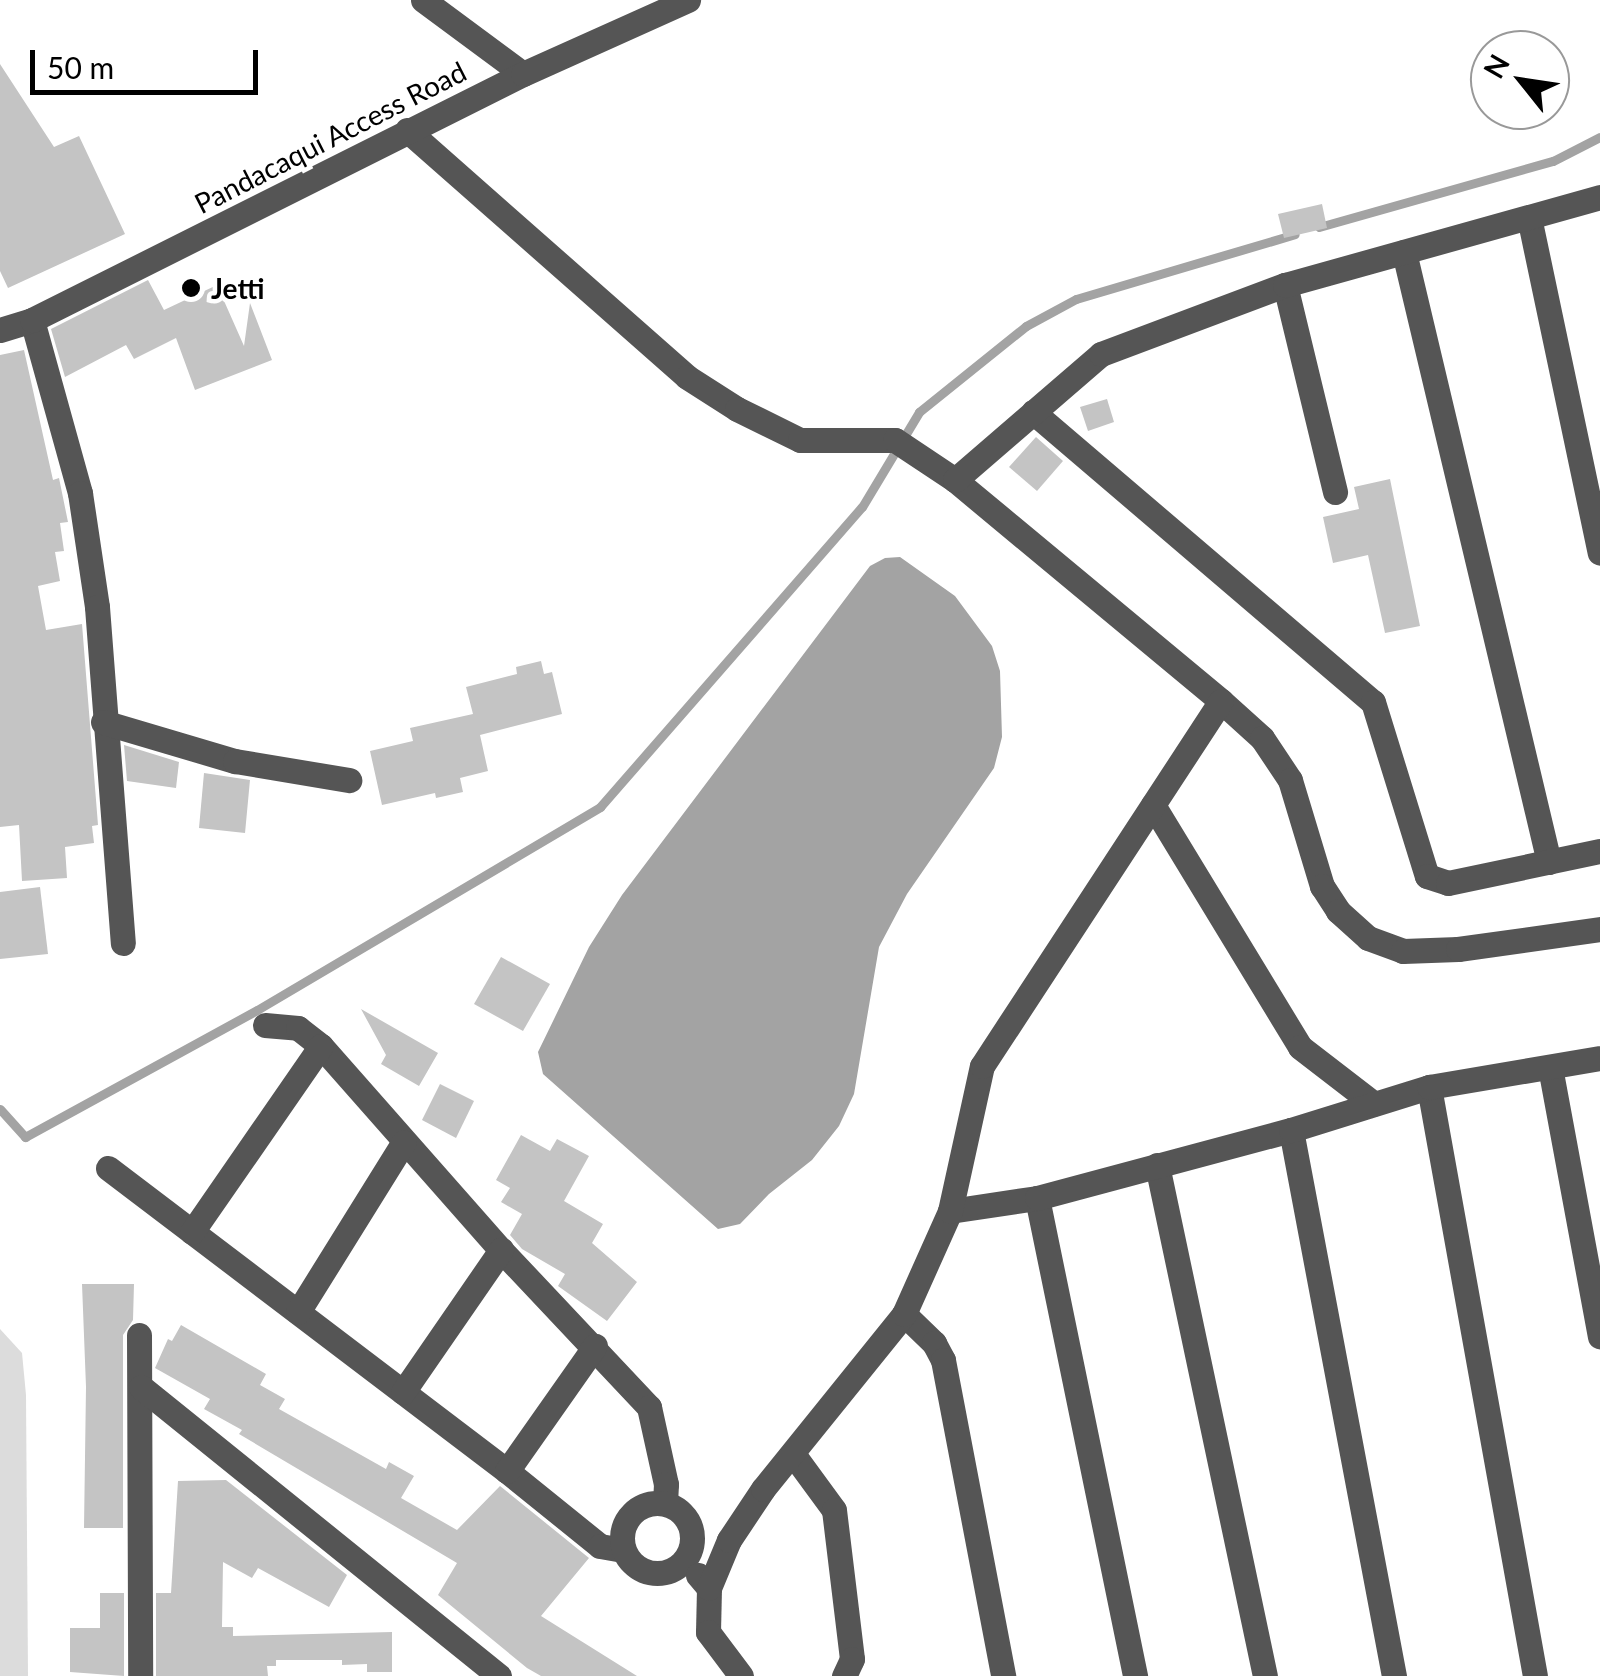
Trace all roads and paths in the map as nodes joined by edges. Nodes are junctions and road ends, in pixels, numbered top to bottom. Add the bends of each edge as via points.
1 (423, 0) edge
2 (688, 0) edge
3 (659, 5) edge
4 (523, 74) junction
5 (407, 130) junction
6 (1600, 196) edge
7 (1529, 217) junction
8 (1404, 252) junction
9 (1285, 284) junction
10 (32, 320) junction
11 (0, 330) edge
12 (1032, 412) junction
13 (949, 476) junction
14 (1335, 492) dead end
15 (1600, 553) edge
16 (1221, 701) junction
17 (103, 722) junction
18 (350, 780) dead end
19 (1153, 805) junction
20 (1600, 852) edge
21 (1549, 862) junction
22 (1600, 929) edge
23 (123, 944) dead end
24 (265, 1025) dead end
25 (321, 1046) junction
26 (1600, 1058) edge
27 (1550, 1067) junction
28 (1429, 1087) junction
29 (1374, 1104) junction
30 (1291, 1130) junction
31 (404, 1142) junction
32 (1157, 1166) junction
33 (108, 1168) dead end
34 (1036, 1198) junction
35 (950, 1212) junction
36 (192, 1232) junction
37 (501, 1250) junction
38 (298, 1312) junction
39 (904, 1314) junction
40 (139, 1335) dead end
41 (1600, 1336) edge
42 (595, 1346) junction
43 (141, 1386) junction
44 (403, 1392) junction
45 (793, 1454) junction
46 (507, 1471) junction
47 (665, 1503) junction
48 (623, 1550) junction
49 (685, 1560) junction
50 (709, 1588) junction
51 (140, 1676) edge
52 (499, 1676) edge
53 (741, 1676) edge
54 (844, 1676) edge
55 (1003, 1676) edge
56 (1135, 1676) edge
57 (1264, 1676) edge
58 (1394, 1676) edge
59 (1535, 1676) edge

1 - 4 street
2 - 3 street, Pandacaqui Access Road
3 - 4 street, Pandacaqui Access Road
4 - 5 street, Pandacaqui Access Road
5 - 10 street, Pandacaqui Access Road
5 - 13 street via 687,377 737,410 800,440 894,440
6 - 7 street
7 - 8 street
7 - 15 street
8 - 9 street
8 - 21 street
9 - 12 street via 1101,354
9 - 14 street
10 - 11 street, Pandacaqui Access Road
10 - 17 street via 80,493 104,661
12 - 13 street
12 - 21 street via 1373,702 1427,876 1448,883
13 - 16 street
16 - 19 street
16 - 22 street via 1262,738 1290,780 1322,886 1368,938 1403,951 1458,950
17 - 18 street via 250,765
17 - 23 street
19 - 29 street via 1300,1047
19 - 35 street via 982,1066
20 - 21 street
24 - 25 street via 298,1028
25 - 31 street
25 - 36 street
26 - 27 street
27 - 28 street
27 - 41 street
28 - 29 street
28 - 59 street
29 - 30 street
30 - 32 street
30 - 58 street
31 - 37 street
31 - 38 street
32 - 34 street
32 - 57 street
33 - 36 street
34 - 35 street
34 - 56 street
35 - 39 street
36 - 38 street
37 - 42 street
37 - 44 street
38 - 44 street
39 - 45 street
39 - 55 street via 943,1360
40 - 43 street
42 - 46 street
42 - 47 street via 649,1406
43 - 51 street
43 - 52 street
44 - 46 street
45 - 50 street via 729,1540
45 - 54 street via 834,1510 852,1658
46 - 48 street via 600,1546
47 - 48 street via 640,1506 624,1525
47 - 49 street via 686,1517 692,1541
48 - 49 street via 639,1569 664,1573
49 - 50 street
50 - 53 street via 708,1632

